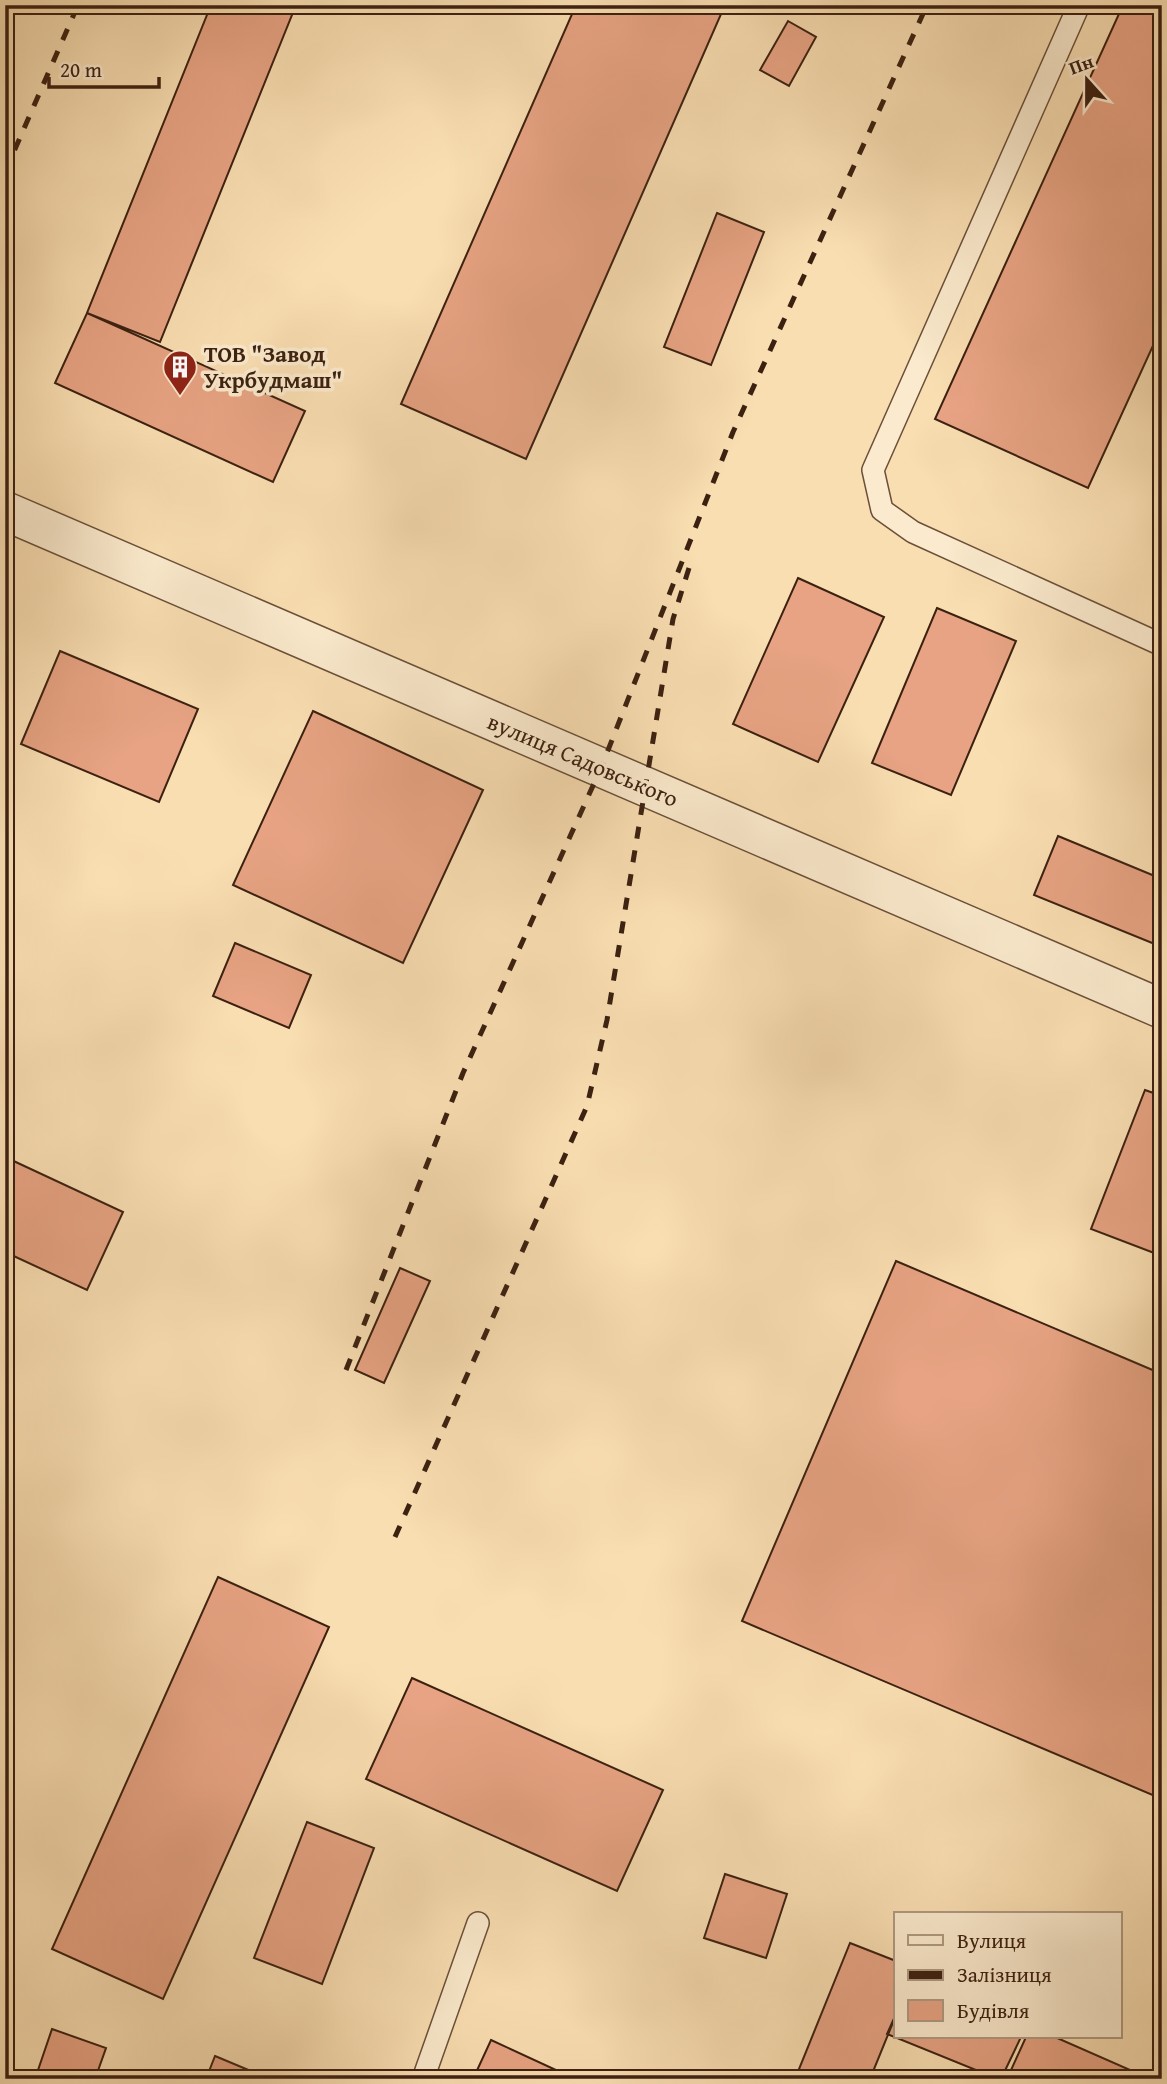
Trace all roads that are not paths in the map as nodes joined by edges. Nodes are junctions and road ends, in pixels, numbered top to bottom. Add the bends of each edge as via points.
1 (1079, 5) edge
2 (5, 511) edge
3 (1162, 645) edge
4 (1162, 1009) edge
5 (478, 1923) dead end
6 (423, 2079) edge

1 - 3 lane via 873,470 882,510 913,532
2 - 4 street, вулиця Садовського
5 - 6 lane

